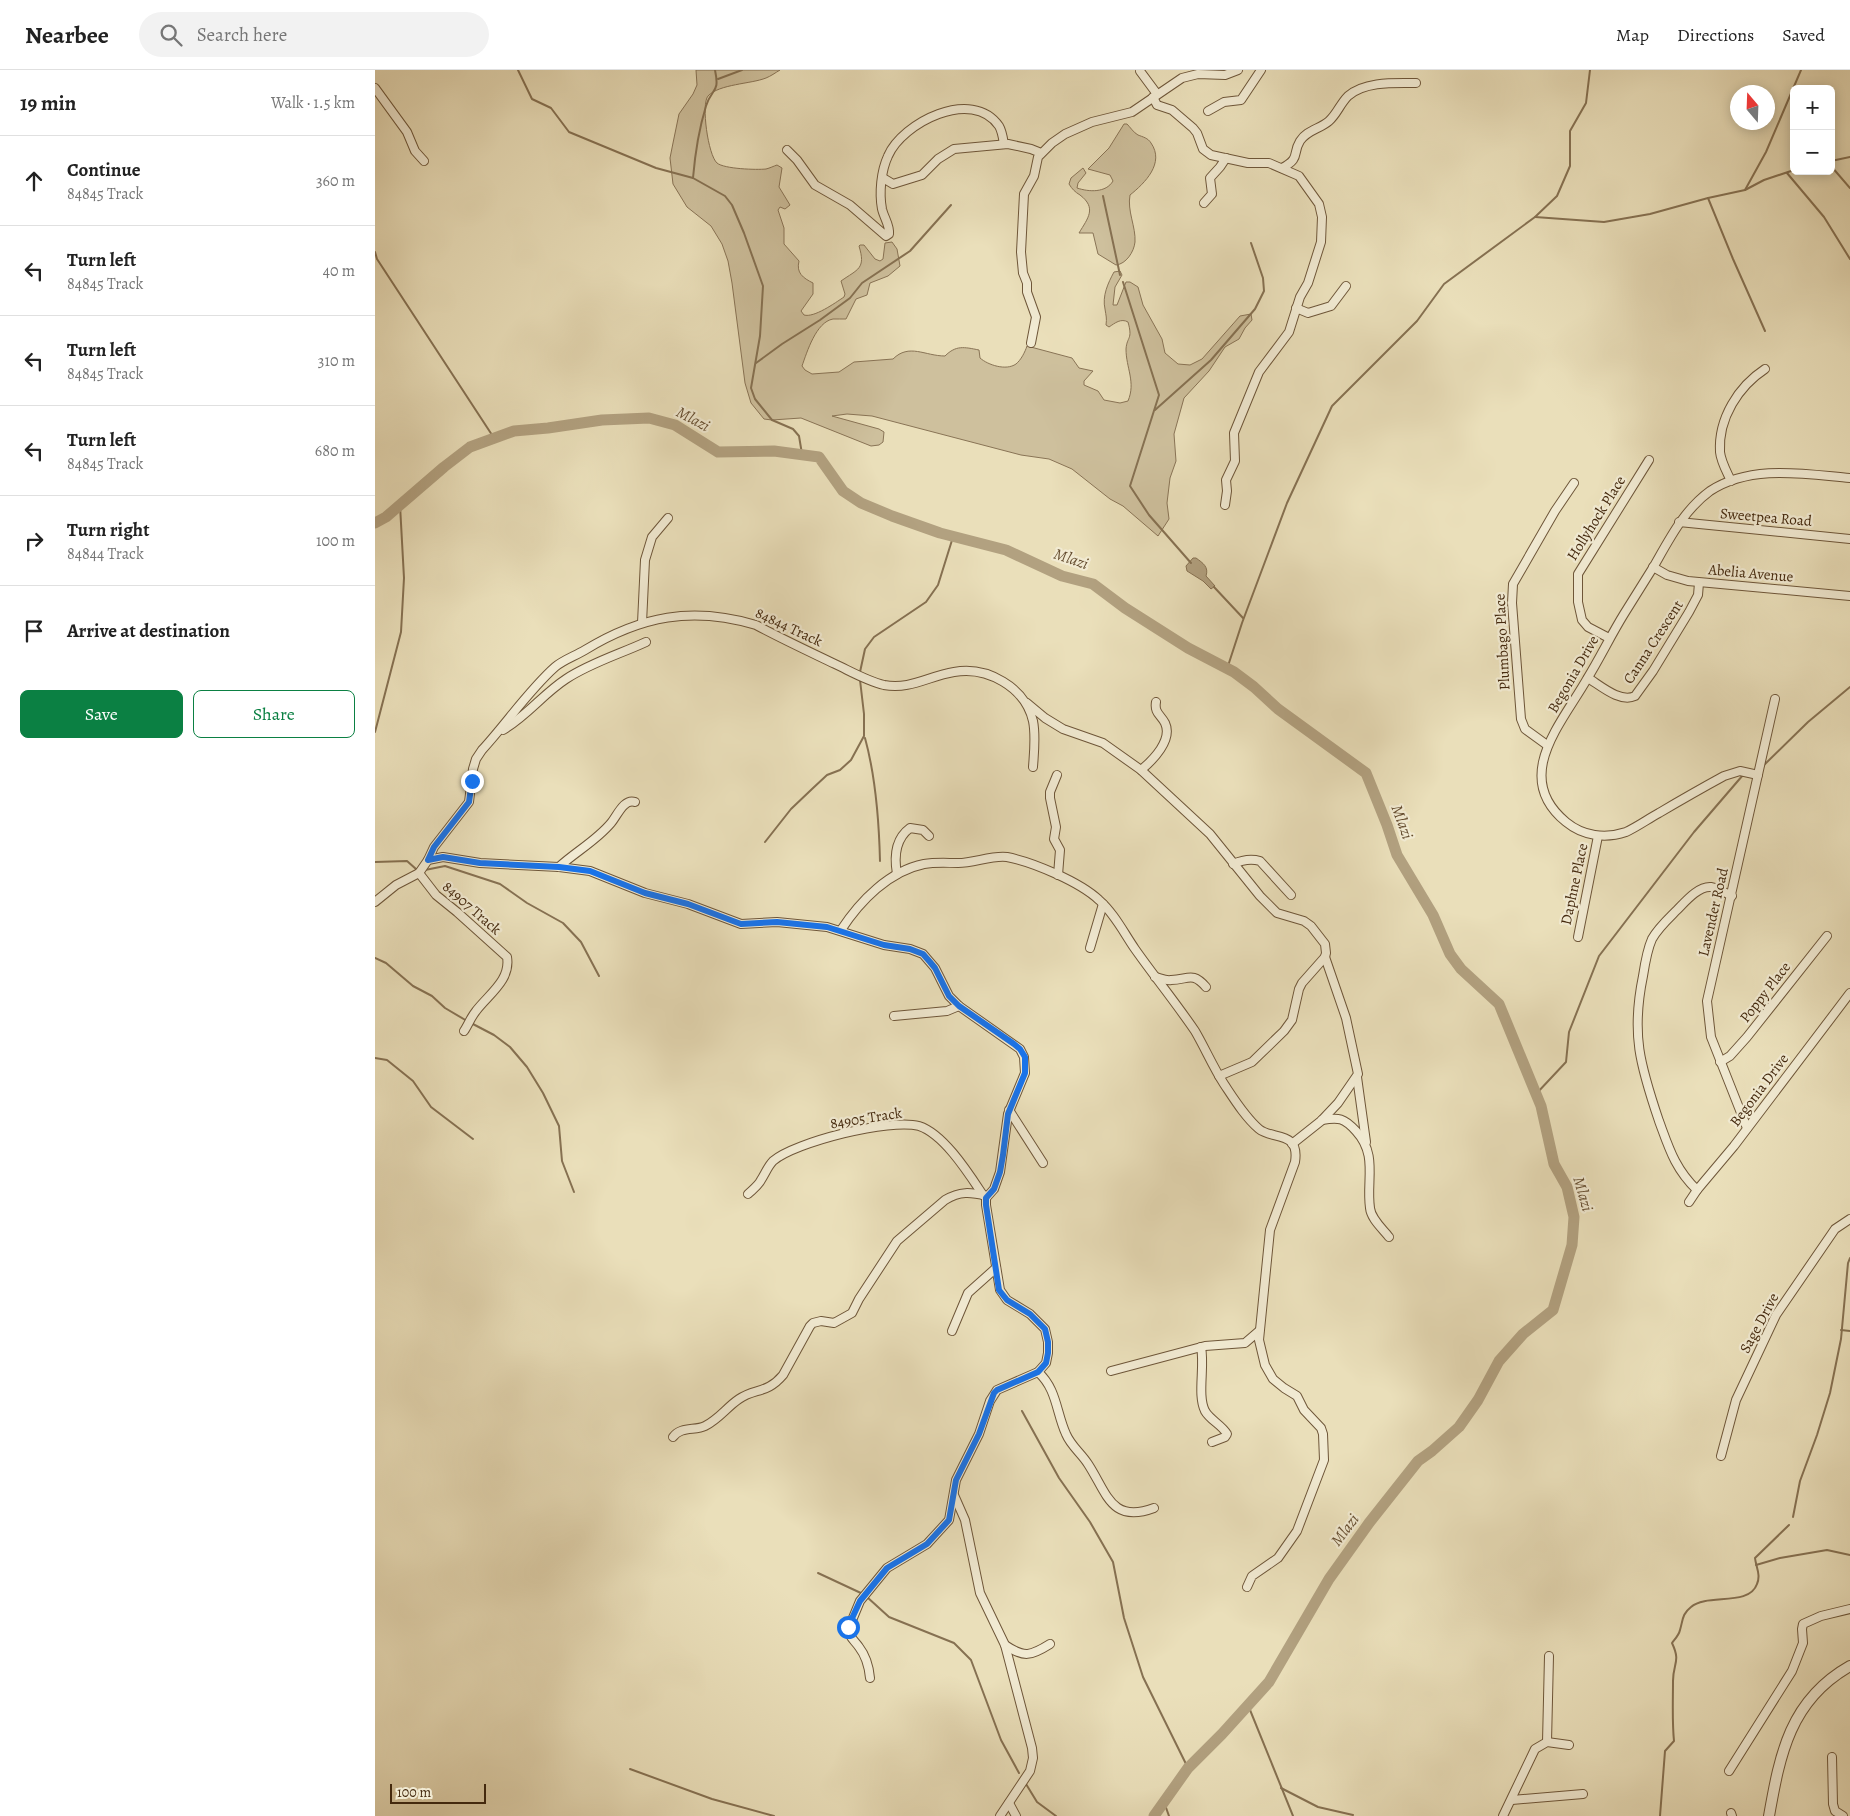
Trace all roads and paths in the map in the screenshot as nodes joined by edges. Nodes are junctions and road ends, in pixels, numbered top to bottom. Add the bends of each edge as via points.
1 (1238, 70) edge
2 (1261, 70) edge
3 (1140, 72) dead end
4 (1194, 72) edge
5 (1416, 83) dead end
6 (375, 88) edge
7 (1155, 96) junction
8 (1208, 111) dead end
9 (1004, 144) junction
10 (787, 150) dead end
11 (1041, 153) junction
12 (1225, 158) junction
13 (424, 161) dead end
14 (1283, 168) junction
15 (883, 178) junction
16 (1204, 203) dead end
17 (1346, 286) dead end
18 (1296, 308) junction
19 (1031, 343) dead end
20 (1765, 369) dead end
21 (1649, 460) dead end
22 (1850, 478) edge
23 (1731, 481) junction
24 (1573, 483) dead end
25 (1225, 505) dead end
26 (668, 518) dead end
27 (1679, 522) junction
28 (1850, 538) edge
29 (1653, 568) junction
30 (1699, 583) junction
31 (1850, 596) edge
32 (642, 623) junction
33 (1609, 638) junction
34 (646, 642) dead end
35 (1588, 678) junction
36 (1022, 698) junction
37 (1775, 700) dead end
38 (1156, 702) dead end
39 (495, 735) junction
40 (1547, 745) junction
41 (1033, 767) dead end
42 (1141, 770) junction
43 (1757, 774) junction
44 (1057, 775) dead end
45 (635, 802) dead end
46 (929, 836) dead end
47 (1598, 836) junction
48 (428, 860) junction
49 (1233, 864) junction
50 (559, 867) junction
51 (419, 873) junction
52 (897, 874) junction
53 (1058, 875) junction
54 (1291, 895) dead end
55 (1732, 896) junction
56 (375, 902) edge
57 (1103, 904) junction
58 (841, 930) junction
59 (1827, 936) dead end
60 (1577, 937) dead end
61 (1091, 948) dead end
62 (1325, 957) junction
63 (1155, 977) junction
64 (1207, 987) dead end
65 (1850, 993) edge
66 (959, 1006) junction
67 (894, 1016) dead end
68 (464, 1031) dead end
69 (1720, 1062) junction
70 (1219, 1076) junction
71 (1357, 1077) junction
72 (1009, 1110) junction
73 (1321, 1121) junction
74 (1747, 1128) junction
75 (1292, 1144) junction
76 (1366, 1144) junction
77 (1043, 1164) dead end
78 (1697, 1190) junction
79 (748, 1194) dead end
80 (985, 1196) junction
81 (1689, 1202) dead end
82 (1850, 1219) edge
83 (1389, 1237) dead end
84 (996, 1268) junction
85 (952, 1331) dead end
86 (1259, 1331) junction
87 (1201, 1347) junction
88 (1111, 1371) dead end
89 (1038, 1372) junction
90 (673, 1437) dead end
91 (1212, 1442) dead end
92 (1721, 1456) dead end
93 (954, 1495) junction
94 (1154, 1508) dead end
95 (1247, 1587) dead end
96 (1850, 1609) edge
97 (1051, 1644) dead end
98 (1005, 1645) junction
99 (1549, 1656) dead end
100 (1850, 1666) edge
101 (870, 1678) dead end
102 (1547, 1742) junction
103 (1569, 1745) dead end
104 (1832, 1757) dead end
105 (1729, 1771) dead end
106 (1583, 1794) dead end
107 (1512, 1800) junction
108 (1009, 1803) junction
109 (1000, 1816) edge
110 (1016, 1816) edge
111 (1503, 1816) edge
112 (1769, 1816) edge
113 (1843, 1816) edge

1 - 4 street via 1225,75
2 - 8 street via 1241,100 1224,102
3 - 7 street
4 - 7 street
5 - 14 street via 1375,85 1353,92 1328,122 1305,135 1299,142 1295,159
6 - 13 street
7 - 11 street via 1132,112 1092,122 1065,134
7 - 12 street via 1157,105 1171,110 1195,130 1206,152
9 - 11 street
9 - 15 street via 954,150 922,175 893,184
9 - 15 street via 1000,129 991,118 973,111 953,109 925,120 903,135 887,157
10 - 15 street via 815,185 849,205 886,236 890,232 881,202
11 - 19 street via 1024,194 1022,267 1036,317
12 - 14 street via 1269,163
12 - 16 street via 1210,178 1212,194
14 - 18 street via 1303,180 1319,204 1323,217 1321,242
17 - 18 street via 1331,306 1308,313
18 - 25 street via 1289,332 1259,372 1234,433 1235,461 1226,480
20 - 23 street via 1732,403 1723,426 1720,452
21 - 33 street, Hollyhock Place via 1578,574 1582,620
22 - 23 street, Begonia Drive via 1790,473 1756,474
23 - 27 street, Begonia Drive via 1704,496
24 - 40 street, Plumbago Place via 1519,571 1511,592 1521,719 1525,729
26 - 32 street via 652,537 645,560
27 - 28 street, Sweetpea Road
27 - 29 street, Begonia Drive
29 - 30 street, Abelia Avenue
29 - 33 street, Begonia Drive
30 - 31 street, Abelia Avenue
30 - 35 street, Canna Crescent via 1698,595 1689,612 1635,696 1619,696
32 - 36 street, 84844 Track via 683,617 728,618 756,626 883,684 913,685 965,670 994,677
32 - 39 street, 84844 Track via 604,638 557,665
33 - 35 street, Begonia Drive
34 - 39 street via 576,673 519,720
35 - 40 street, Begonia Drive
36 - 41 street, 84844 Track via 1033,724
36 - 42 street via 1063,729 1103,743
37 - 43 street, Lavender Road
38 - 42 street via 1156,711 1166,725 1166,736 1155,758
39 - 48 street, 84844 Track via 476,759 469,802 434,847
40 - 47 street, Begonia Drive via 1542,787 1549,802 1570,825
42 - 49 street via 1210,834
43 - 47 street, Begonia Drive via 1733,772 1626,832
43 - 55 street, Lavender Road
44 - 53 street via 1050,798 1056,827 1054,839 1060,850
45 - 50 street via 627,802 609,826
46 - 52 street via 923,830 910,828 902,834 894,860
47 - 60 street, Daphne Place
48 - 50 street via 443,857 480,863
48 - 51 street, 84844 Track
49 - 54 street via 1246,859 1260,861
49 - 62 street via 1277,913 1311,926 1325,944
50 - 58 street via 601,874 619,884 741,924 785,922
51 - 56 street via 396,885
51 - 68 street, 84907 Track via 435,894 507,957 507,973
52 - 53 street via 924,864 967,863 1006,857
52 - 58 street via 864,900
53 - 57 street
55 - 69 street, Lavender Road via 1707,1000 1711,1037
55 - 78 street via 1706,887 1693,894 1657,931 1648,950 1638,1006 1639,1056 1646,1082 1673,1160
57 - 61 street
57 - 63 street
58 - 66 street via 923,954 935,968 949,996
59 - 69 street, Poppy Place via 1743,1042
62 - 70 street via 1302,983 1285,1031 1253,1062
62 - 71 street via 1346,1018 1358,1068
63 - 64 street via 1169,980 1192,977
63 - 70 street via 1195,1032
65 - 74 street, Begonia Drive
66 - 67 street via 947,1011
66 - 72 street via 1014,1044 1025,1057 1025,1073
69 - 74 street, Lavender Road
70 - 75 street via 1261,1131 1288,1139
71 - 73 street
71 - 76 street
72 - 77 street
72 - 80 street via 1000,1172 994,1189
73 - 75 street
73 - 76 street via 1344,1120
74 - 78 street, Begonia Drive
75 - 86 street via 1295,1162 1269,1230 1265,1296
76 - 83 street via 1371,1171 1370,1210
78 - 81 street, Begonia Drive
79 - 80 street, 84905 Track via 760,1183 773,1162 788,1152 830,1136 899,1125 919,1126 935,1136 950,1149
80 - 84 street
80 - 90 street via 965,1192 953,1195 915,1225 892,1246 852,1313 834,1323 821,1321 810,1326 783,1375 773,1386 739,1399 705,1426 680,1431
82 - 92 street, Sage Drive via 1835,1229 1776,1316 1736,1400
84 - 85 street via 968,1293
84 - 89 street via 1002,1295 1045,1329 1048,1353 1046,1363
86 - 87 street via 1245,1343
86 - 95 street via 1262,1356 1269,1372 1273,1379 1297,1396 1304,1410 1321,1428 1324,1453 1323,1464 1297,1531 1278,1558 1252,1576
87 - 88 street
87 - 91 street via 1204,1361 1202,1402 1207,1414 1227,1434
89 - 93 street via 994,1393 959,1474
89 - 94 street via 1055,1397 1069,1440 1115,1507 1125,1513
93 - 98 street via 965,1520 981,1593
93 - 101 street via 949,1520 941,1531 927,1544 887,1568 860,1601 852,1618 848,1633 864,1655
96 - 105 street via 1803,1624 1803,1643 1792,1671
97 - 98 street via 1023,1655
98 - 108 street via 1033,1758 1029,1771
99 - 102 street
100 - 112 street via 1815,1695 1801,1712 1780,1758
102 - 103 street
102 - 107 street via 1535,1749
104 - 113 street via 1833,1804
106 - 107 street
107 - 111 street
108 - 109 street
108 - 110 street

